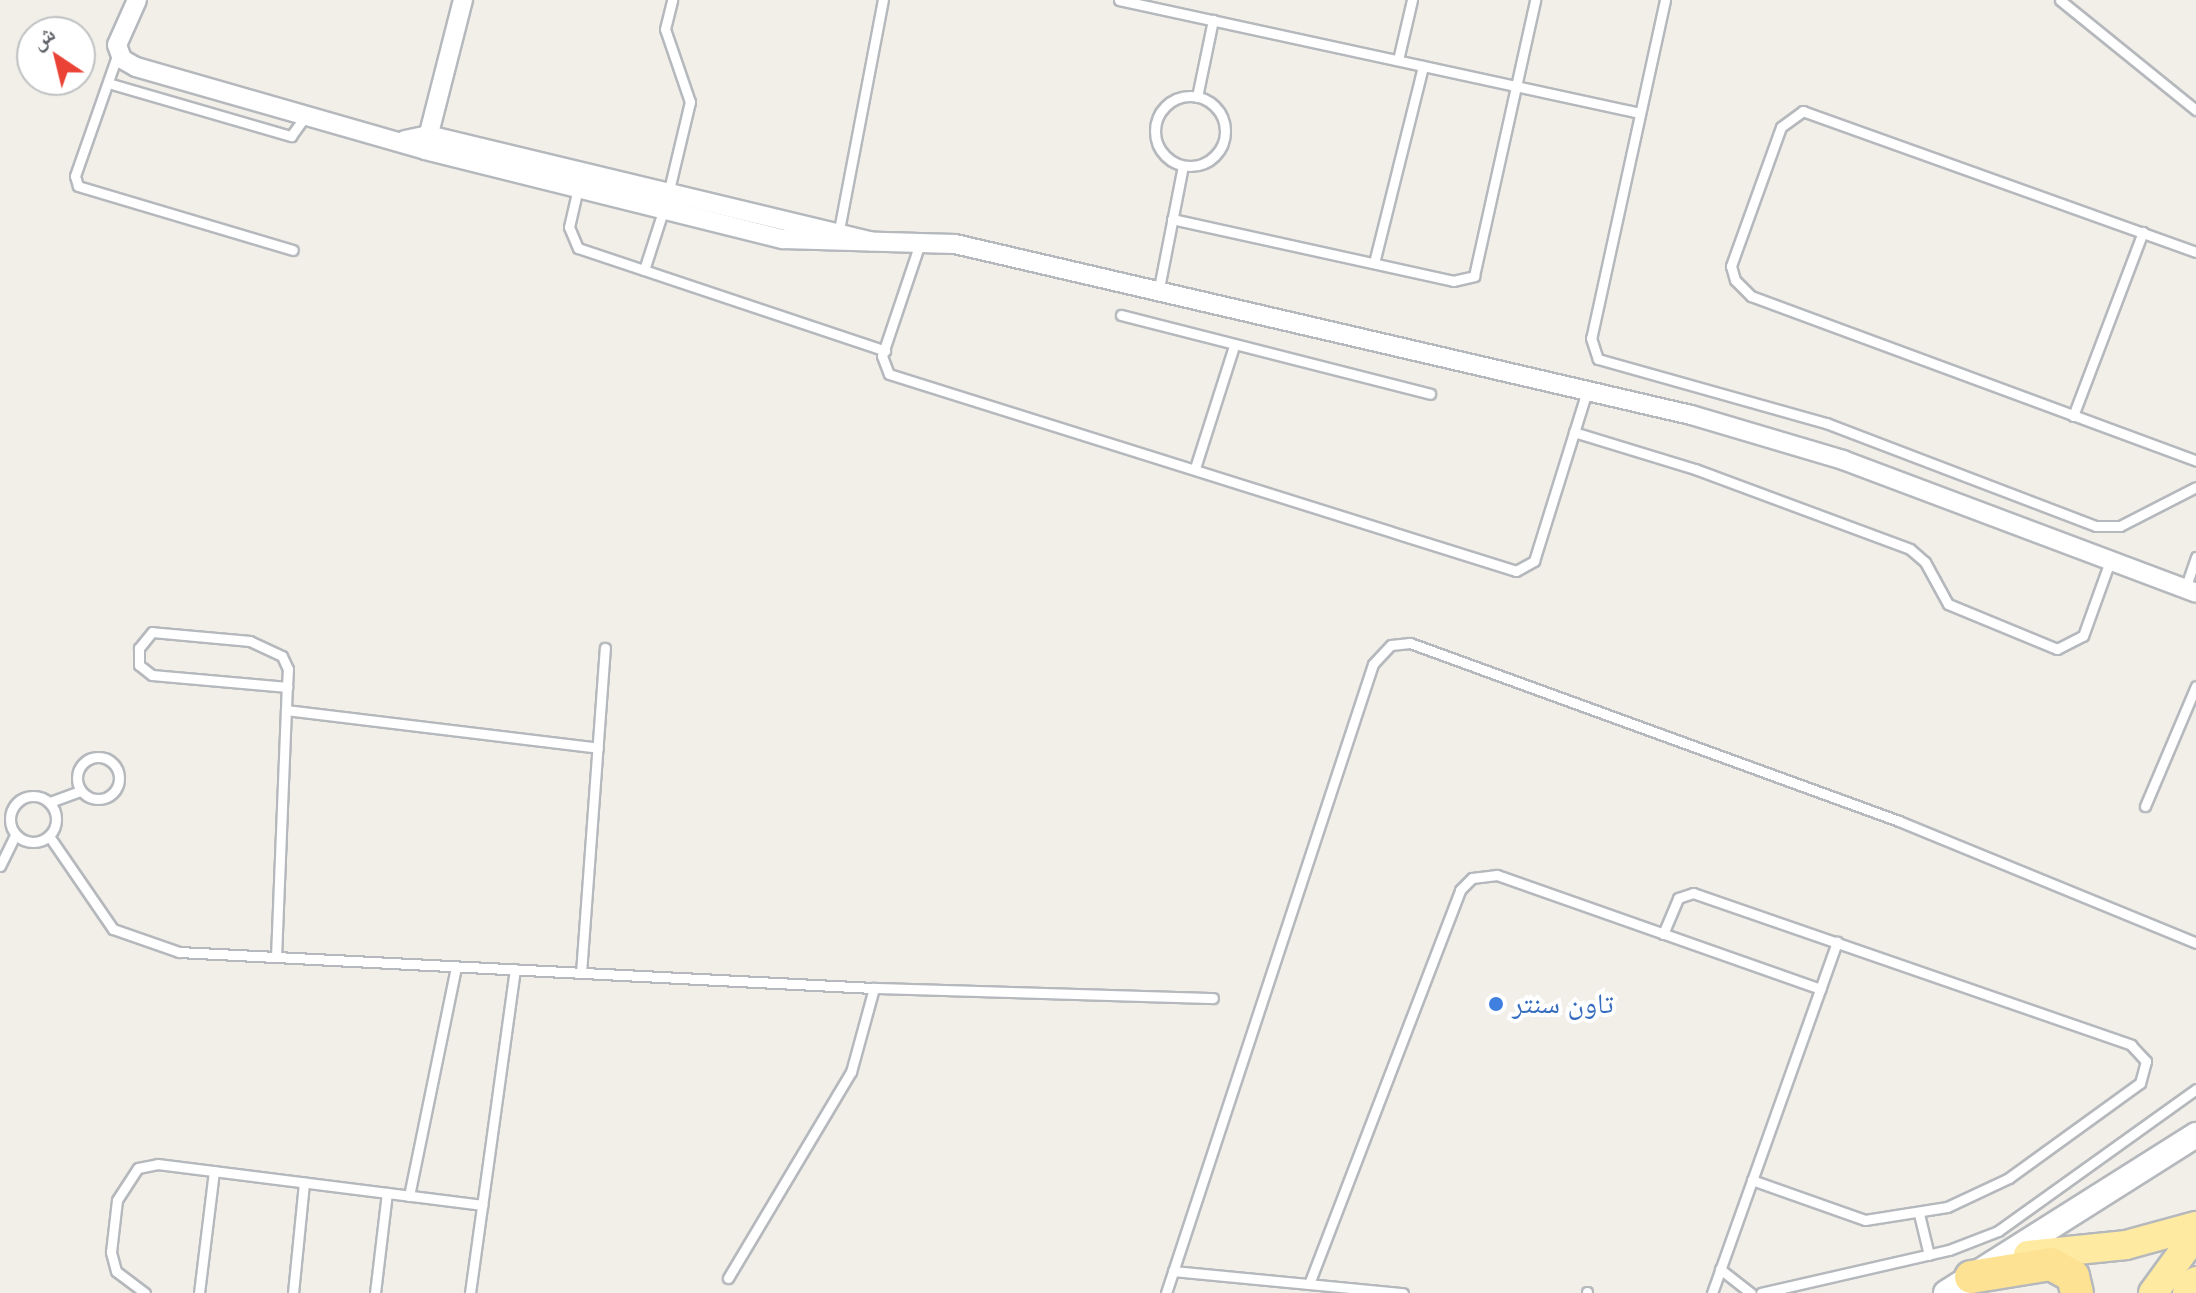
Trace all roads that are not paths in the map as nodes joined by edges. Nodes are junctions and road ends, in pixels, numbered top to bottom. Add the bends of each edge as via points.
1 (137, 0) edge
2 (463, 0) edge
3 (672, 0) edge
4 (883, 0) edge
5 (1119, 0) edge
6 (1412, 0) edge
7 (1535, 0) edge
8 (1665, 0) edge
9 (2060, 0) edge
10 (1213, 20) junction
11 (118, 53) junction
12 (1398, 60) junction
13 (1423, 66) junction
14 (108, 83) junction
15 (1517, 86) junction
16 (1197, 97) junction
17 (2196, 110) edge
18 (1640, 113) junction
19 (307, 114) junction
20 (426, 142) junction
21 (1183, 166) junction
22 (578, 188) junction
23 (666, 201) junction
24 (1172, 219) junction
25 (839, 230) junction
26 (2143, 232) junction
27 (921, 240) junction
28 (871, 241) junction
29 (293, 250) dead end
30 (2196, 252) edge
31 (1374, 263) junction
32 (644, 270) junction
33 (1159, 288) junction
34 (1121, 315) dead end
35 (1234, 346) junction
36 (885, 351) junction
37 (1588, 390) junction
38 (1430, 394) dead end
39 (2073, 416) junction
40 (1574, 432) junction
41 (2196, 461) edge
42 (1195, 468) junction
43 (2196, 487) edge
44 (2196, 557) edge
45 (2110, 561) junction
46 (2190, 591) edge
47 (605, 648) dead end
48 (2196, 686) edge
49 (287, 687) junction
50 (286, 710) junction
51 (598, 748) junction
52 (80, 791) junction
53 (50, 802) junction
54 (2145, 806) dead end
55 (15, 835) junction
56 (49, 836) junction
57 (0, 866) edge
58 (1663, 934) junction
59 (1837, 942) junction
60 (2196, 943) edge
61 (276, 957) junction
62 (456, 967) junction
63 (515, 969) junction
64 (581, 973) junction
65 (874, 988) junction
66 (1820, 989) junction
67 (1213, 998) dead end
68 (2196, 1089) edge
69 (2196, 1135) edge
70 (214, 1171) junction
71 (1752, 1180) junction
72 (304, 1183) junction
73 (387, 1193) junction
74 (409, 1196) junction
75 (482, 1205) junction
76 (1919, 1214) junction
77 (2196, 1226) edge
78 (2196, 1234) edge
79 (1929, 1255) junction
80 (2006, 1255) junction
81 (1720, 1269) junction
82 (1173, 1271) junction
83 (728, 1278) dead end
84 (2196, 1281) edge
85 (1309, 1284) junction
86 (1958, 1285) edge
87 (145, 1293) edge
88 (199, 1293) edge
89 (293, 1293) edge
90 (375, 1293) edge
91 (470, 1293) edge
92 (1166, 1293) edge
93 (1403, 1293) edge
94 (1712, 1293) edge
95 (1751, 1293) edge
96 (1761, 1293) edge
97 (2077, 1293) edge
98 (2153, 1293) edge
99 (2187, 1293) edge

1 - 11 street
2 - 20 street
3 - 23 lane via 665,29 690,102
4 - 25 lane
5 - 10 lane
6 - 12 lane
7 - 15 lane
8 - 18 lane
9 - 17 lane
10 - 12 lane
10 - 16 lane
11 - 14 lane
11 - 19 street via 128,65
12 - 13 lane
13 - 15 lane
13 - 31 lane
14 - 19 lane via 291,136
14 - 29 lane via 75,176 78,186
15 - 18 lane
15 - 31 lane via 1474,276 1453,281
16 - 21 lane via 1221,114 1226,133 1211,159
16 - 21 lane via 1169,103 1155,129 1159,149
18 - 43 lane via 1591,338 1598,359 1837,427 2096,526 2120,526
19 - 20 street
20 - 22 street
20 - 23 street
21 - 24 lane
22 - 23 street
22 - 32 lane via 571,239 578,248
23 - 25 street
23 - 28 street via 783,239
23 - 32 lane
24 - 31 lane
24 - 33 lane
25 - 28 street
26 - 30 lane
26 - 39 lane
26 - 39 lane via 1817,112 1797,112 1781,127 1732,258 1739,287
27 - 28 street
27 - 33 street
27 - 36 lane
32 - 36 lane
33 - 37 street
34 - 35 lane
35 - 38 lane
35 - 42 lane
36 - 42 lane via 884,369 894,376
37 - 40 lane
37 - 45 street via 1783,440
39 - 41 lane
40 - 42 lane via 1534,561 1521,571
40 - 45 lane via 1695,469 1910,549 1925,562 1948,604 2057,649 2083,636
44 - 46 lane
45 - 46 street
47 - 51 lane
48 - 54 lane
49 - 49 lane via 288,669 271,646 152,632 139,648 139,665 152,675
49 - 50 lane
50 - 51 lane
50 - 61 lane
51 - 64 lane
52 - 52 lane via 106,797 118,783 115,765 98,756 81,764
52 - 53 lane
53 - 55 lane via 27,795 16,801 9,824
53 - 56 lane via 56,825
55 - 56 lane via 38,842
55 - 57 lane
56 - 61 lane via 113,929 179,952
58 - 59 lane via 1678,898 1693,893
58 - 66 lane
58 - 85 lane via 1497,875 1465,884
59 - 66 lane
59 - 76 lane via 2131,1045 2146,1061 2140,1083 2009,1178
60 - 82 lane via 1899,821 1397,643 1373,664
61 - 62 lane
62 - 63 lane
62 - 74 lane
63 - 64 lane
63 - 75 lane
64 - 65 lane
65 - 67 lane
65 - 83 lane via 851,1072
66 - 71 lane
68 - 79 lane via 1998,1231
69 - 80 main road
70 - 72 lane
70 - 87 lane via 158,1164 138,1168 125,1181 111,1252 116,1271
70 - 88 lane
71 - 76 lane via 1865,1220
71 - 81 lane
72 - 73 lane
72 - 89 lane
73 - 74 lane
73 - 90 lane
74 - 75 lane
75 - 91 lane
76 - 79 lane
77 - 80 highway via 2086,1251
78 - 98 highway
79 - 96 lane
80 - 86 main road
81 - 94 lane
81 - 95 lane
82 - 85 lane
82 - 92 lane
84 - 99 highway
85 - 93 lane
86 - 97 highway via 2051,1264 2073,1276

